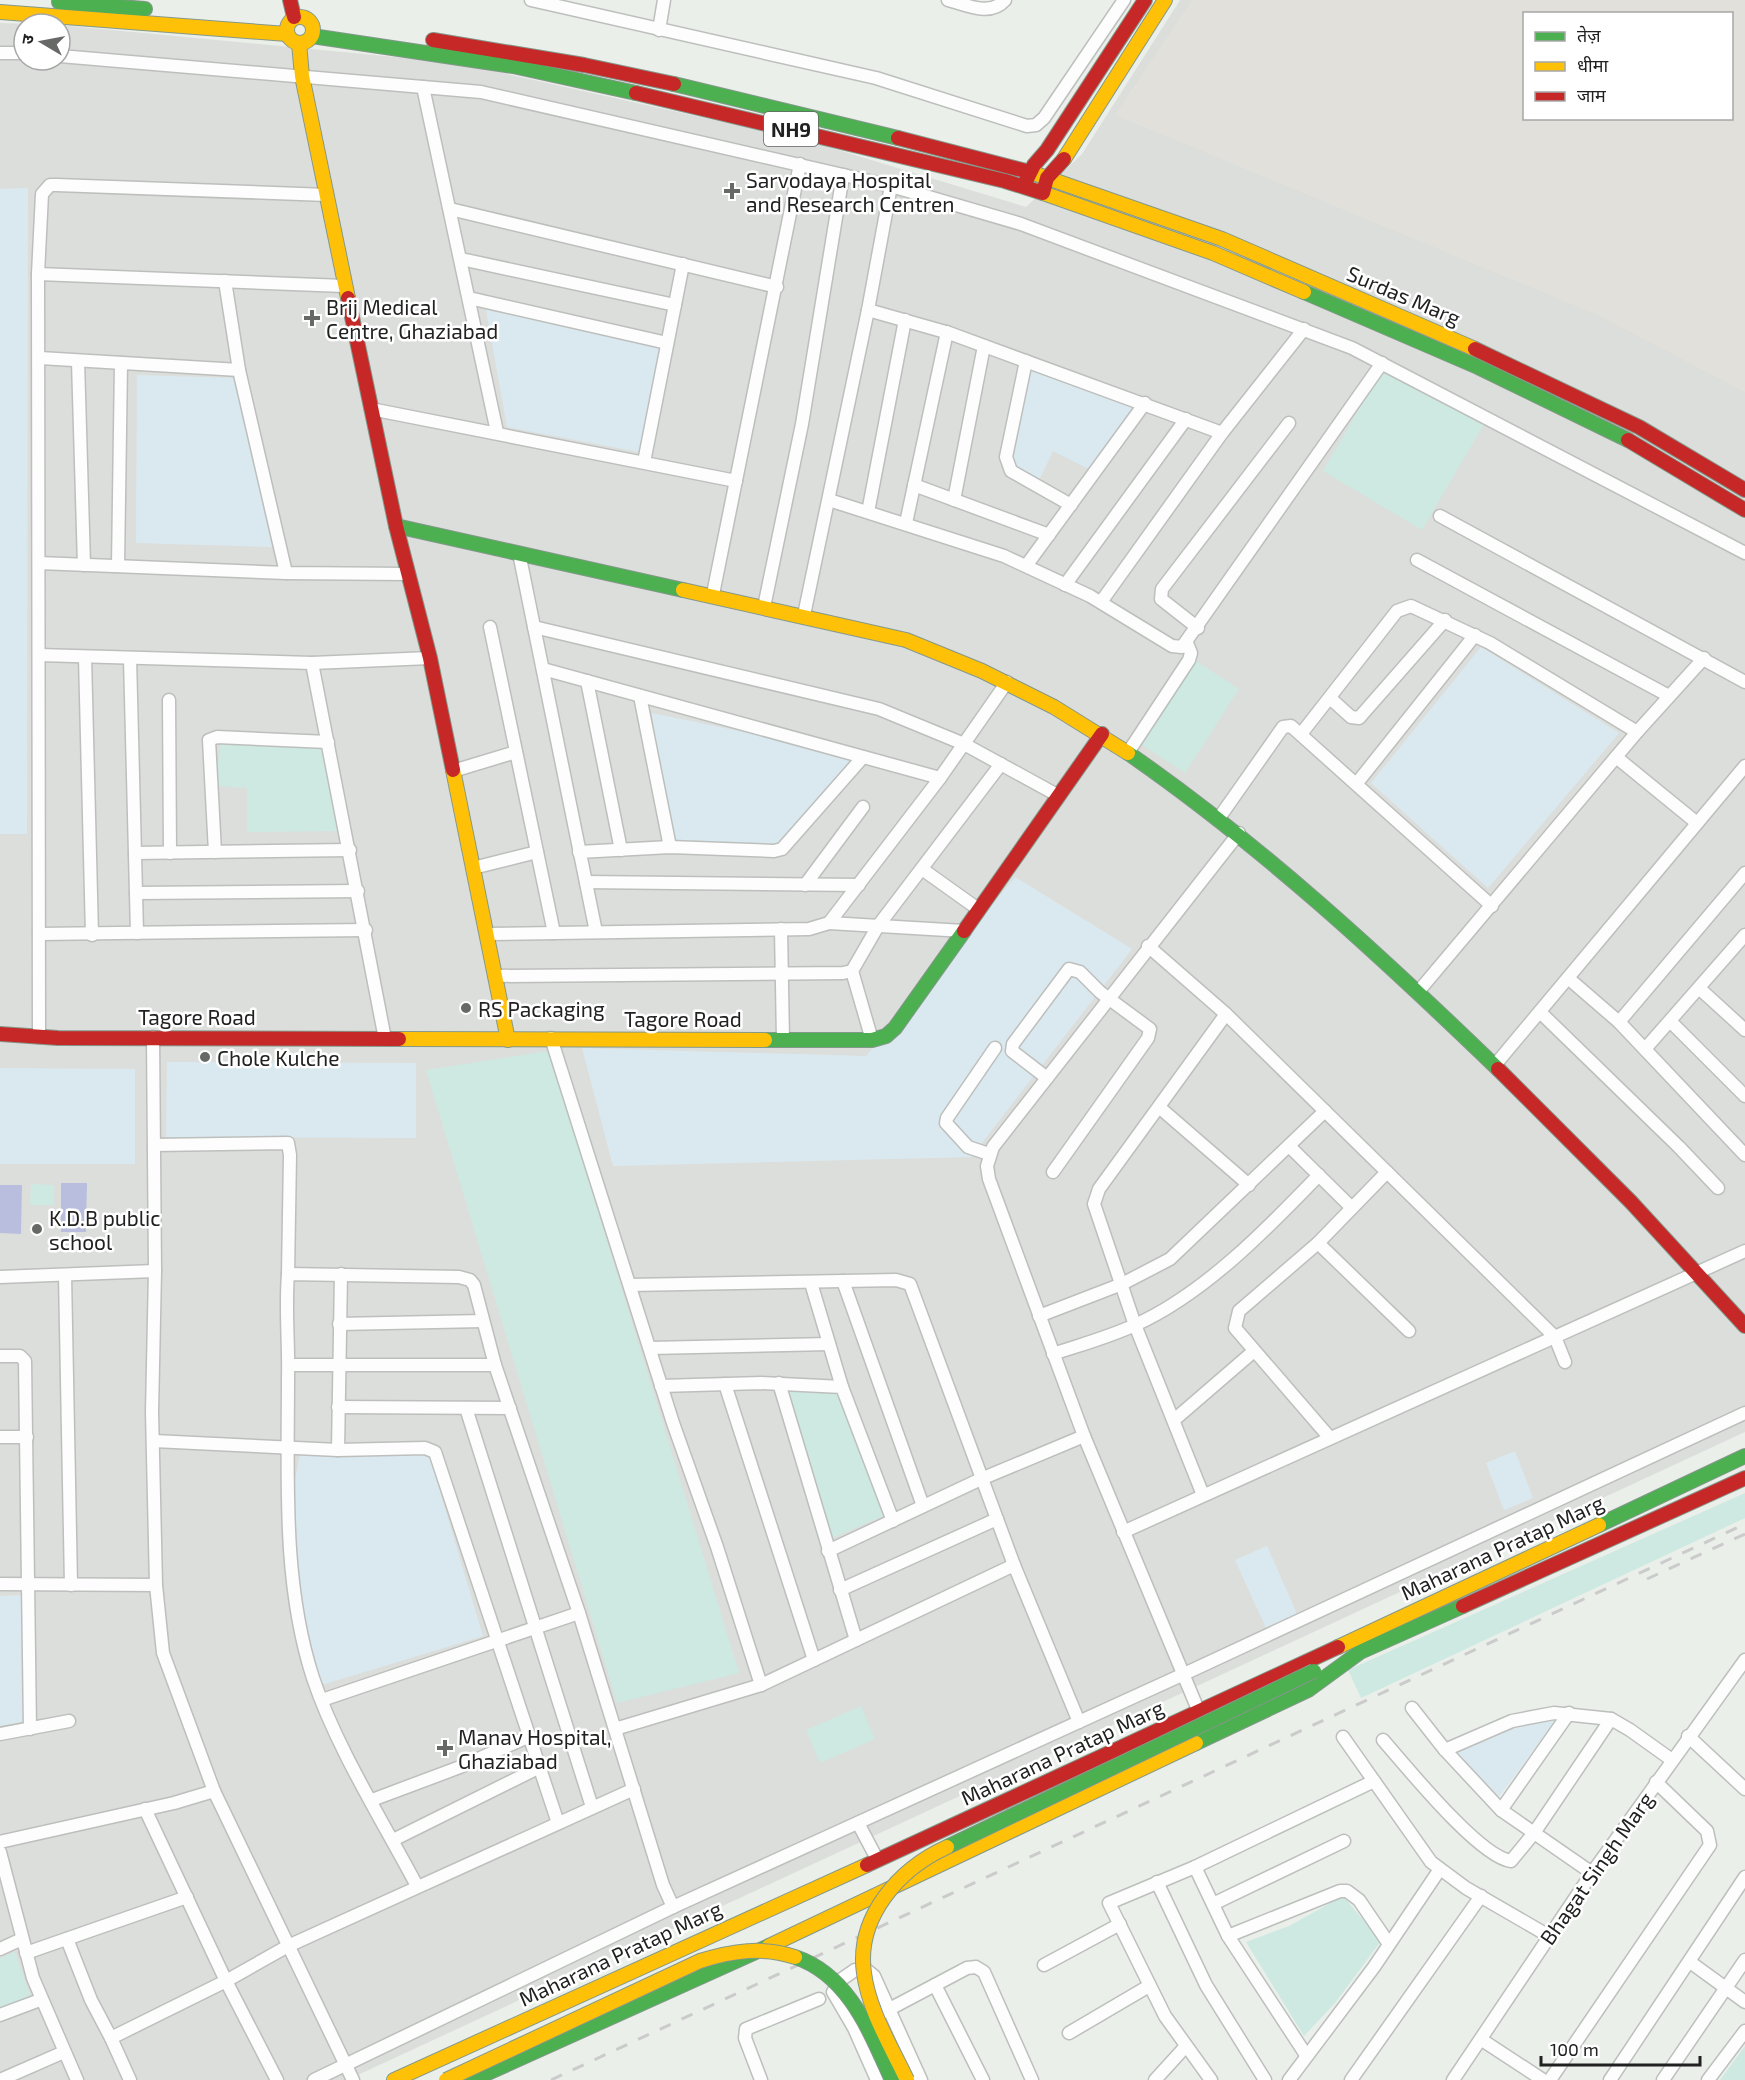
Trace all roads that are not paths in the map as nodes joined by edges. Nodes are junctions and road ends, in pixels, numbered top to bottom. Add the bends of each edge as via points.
1 (22, 0) edge
2 (290, 0) edge
3 (531, 0) edge
4 (664, 0) edge
5 (948, 0) edge
6 (1005, 0) edge
7 (1124, 0) edge
8 (1145, 0) edge
9 (1165, 0) edge
10 (0, 12) edge
11 (290, 24) junction
12 (312, 30) junction
13 (659, 30) junction
14 (299, 43) junction
15 (72, 57) edge
16 (302, 76) junction
17 (423, 87) junction
18 (1036, 125) junction
19 (1056, 137) junction
20 (800, 164) junction
21 (1030, 172) junction
22 (843, 175) junction
23 (1047, 178) junction
24 (891, 186) junction
25 (1024, 186) junction
26 (1043, 193) junction
27 (327, 195) junction
28 (450, 209) junction
29 (461, 259) junction
30 (683, 264) junction
31 (38, 274) junction
32 (225, 281) junction
33 (344, 286) junction
34 (777, 287) junction
35 (469, 298) junction
36 (675, 305) junction
37 (868, 310) junction
38 (905, 320) junction
39 (1304, 329) junction
40 (947, 332) junction
41 (667, 343) junction
42 (984, 346) junction
43 (40, 358) junction
44 (78, 361) junction
45 (1026, 361) junction
46 (121, 363) junction
47 (1382, 363) junction
48 (239, 370) junction
49 (1146, 403) junction
50 (371, 409) junction
51 (1186, 419) junction
52 (1289, 423) dead end
53 (497, 432) junction
54 (1222, 433) junction
55 (644, 462) junction
56 (736, 481) junction
57 (914, 485) junction
58 (1745, 490) edge
59 (829, 500) junction
60 (954, 500) junction
61 (1071, 505) junction
62 (1745, 510) edge
63 (868, 512) junction
64 (1440, 516) dead end
65 (906, 523) junction
66 (396, 526) junction
67 (1049, 535) junction
68 (519, 553) junction
69 (1745, 553) edge
70 (1417, 560) dead end
71 (39, 563) junction
72 (84, 565) junction
73 (118, 566) junction
74 (1026, 566) junction
75 (286, 573) junction
76 (407, 574) junction
77 (1065, 585) junction
78 (713, 594) junction
79 (1101, 602) junction
80 (764, 607) junction
81 (804, 615) junction
82 (1445, 620) junction
83 (490, 627) dead end
84 (534, 627) junction
85 (1198, 628) junction
86 (1475, 635) junction
87 (1187, 643) junction
88 (39, 656) junction
89 (85, 657) junction
90 (130, 658) junction
91 (430, 658) junction
92 (1704, 658) junction
93 (312, 663) junction
94 (543, 669) junction
95 (587, 681) junction
96 (1007, 682) junction
97 (1745, 682) edge
98 (640, 696) junction
99 (1669, 696) junction
100 (1330, 698) junction
101 (169, 700) dead end
102 (1637, 732) junction
103 (1102, 734) junction
104 (1301, 734) junction
105 (328, 742) junction
106 (964, 744) junction
107 (1129, 751) junction
108 (516, 752) junction
109 (863, 757) junction
110 (1616, 757) junction
111 (1001, 764) junction
112 (453, 771) junction
113 (1743, 774) edge
114 (940, 778) junction
115 (1357, 783) junction
116 (1059, 796) junction
117 (863, 807) dead end
118 (1219, 818) junction
119 (1697, 823) junction
120 (1239, 833) junction
121 (670, 847) junction
122 (350, 850) junction
123 (621, 850) junction
124 (215, 852) junction
125 (537, 852) junction
126 (579, 852) junction
127 (135, 853) junction
128 (170, 853) junction
129 (473, 868) junction
130 (922, 869) junction
131 (1745, 873) edge
132 (586, 882) junction
133 (805, 885) junction
134 (859, 885) junction
135 (358, 891) junction
136 (136, 893) junction
137 (1492, 906) junction
138 (978, 909) junction
139 (829, 923) junction
140 (878, 926) junction
141 (781, 929) junction
142 (366, 930) junction
143 (964, 931) junction
144 (596, 932) junction
145 (137, 933) junction
146 (554, 933) junction
147 (39, 934) junction
148 (487, 934) junction
149 (92, 935) junction
150 (1745, 935) edge
151 (1148, 946) junction
152 (852, 971) junction
153 (782, 973) junction
154 (495, 976) junction
155 (1568, 978) junction
156 (1700, 989) junction
157 (1418, 992) junction
158 (1109, 999) junction
159 (1540, 1012) junction
160 (1226, 1014) junction
161 (1619, 1022) junction
162 (1672, 1023) junction
163 (1745, 1030) edge
164 (0, 1034) edge
165 (39, 1037) junction
166 (153, 1037) junction
167 (551, 1038) junction
168 (385, 1039) junction
169 (508, 1040) junction
170 (783, 1040) junction
171 (872, 1040) junction
172 (995, 1048) dead end
173 (1646, 1050) junction
174 (1495, 1065) junction
175 (1047, 1078) junction
176 (1745, 1096) edge
177 (1158, 1107) junction
178 (1325, 1111) junction
179 (154, 1145) junction
180 (1289, 1146) junction
181 (989, 1154) junction
182 (1745, 1155) edge
183 (1053, 1172) dead end
184 (1387, 1172) junction
185 (1319, 1175) junction
186 (1249, 1185) junction
187 (1718, 1188) dead end
188 (1352, 1208) junction
189 (1318, 1243) junction
190 (1745, 1251) edge
191 (155, 1271) junction
192 (1698, 1273) junction
193 (288, 1274) junction
194 (340, 1274) junction
195 (65, 1275) junction
196 (0, 1277) edge
197 (843, 1281) junction
198 (812, 1283) junction
199 (1122, 1284) junction
200 (630, 1285) junction
201 (1039, 1316) junction
202 (483, 1321) junction
203 (339, 1324) junction
204 (1136, 1325) junction
205 (1745, 1326) edge
206 (1409, 1331) dead end
207 (1555, 1337) junction
208 (829, 1344) junction
209 (650, 1348) junction
210 (1254, 1351) junction
211 (1053, 1354) junction
212 (0, 1356) edge
213 (1565, 1362) dead end
214 (289, 1365) junction
215 (338, 1365) junction
216 (495, 1365) junction
217 (779, 1383) junction
218 (725, 1384) junction
219 (661, 1386) junction
220 (842, 1387) junction
221 (338, 1407) junction
222 (466, 1408) junction
223 (510, 1408) junction
224 (1745, 1413) edge
225 (1174, 1420) junction
226 (1084, 1436) junction
227 (0, 1437) edge
228 (27, 1437) junction
229 (1330, 1438) junction
230 (154, 1441) junction
231 (288, 1447) junction
232 (338, 1450) junction
233 (1745, 1456) edge
234 (1745, 1478) edge
235 (981, 1479) junction
236 (1671, 1491) junction
237 (1203, 1495) junction
238 (923, 1506) junction
239 (1677, 1509) junction
240 (997, 1519) junction
241 (893, 1521) junction
242 (1123, 1532) junction
243 (828, 1551) junction
244 (1530, 1557) junction
245 (1014, 1565) junction
246 (1538, 1571) junction
247 (0, 1584) edge
248 (30, 1584) junction
249 (71, 1585) junction
250 (156, 1585) junction
251 (840, 1590) junction
252 (579, 1613) junction
253 (535, 1628) junction
254 (856, 1640) junction
255 (498, 1641) junction
256 (814, 1660) junction
257 (1745, 1660) edge
258 (1343, 1662) junction
259 (1184, 1674) junction
260 (761, 1685) junction
261 (322, 1700) junction
262 (1412, 1708) dead end
263 (1199, 1712) junction
264 (1569, 1713) junction
265 (1611, 1719) junction
266 (69, 1721) dead end
267 (1079, 1722) junction
268 (615, 1728) junction
269 (30, 1729) junction
270 (0, 1734) edge
271 (530, 1736) junction
272 (1688, 1736) junction
273 (1343, 1737) dead end
274 (1383, 1740) dead end
275 (1445, 1750) junction
276 (1671, 1760) junction
277 (540, 1767) junction
278 (1374, 1781) junction
279 (1656, 1782) junction
280 (634, 1789) junction
281 (1745, 1789) edge
282 (214, 1791) junction
283 (372, 1800) junction
284 (592, 1807) junction
285 (145, 1809) junction
286 (1501, 1810) junction
287 (558, 1822) junction
288 (858, 1823) junction
289 (1534, 1833) junction
290 (393, 1840) junction
291 (1344, 1841) dead end
292 (0, 1842) edge
293 (908, 1845) junction
294 (0, 1852) edge
295 (877, 1859) junction
296 (1195, 1867) junction
297 (1440, 1869) junction
298 (921, 1873) junction
299 (1592, 1873) junction
300 (1745, 1877) edge
301 (1157, 1882) junction
302 (417, 1886) junction
303 (1481, 1896) junction
304 (187, 1897) junction
305 (1213, 1904) junction
306 (674, 1906) junction
307 (1120, 1924) junction
308 (1228, 1936) junction
309 (1549, 1936) junction
310 (22, 1939) junction
311 (67, 1939) junction
312 (1389, 1944) junction
313 (288, 1946) junction
314 (0, 1949) edge
315 (26, 1953) junction
316 (1745, 1960) edge
317 (1690, 1962) junction
318 (1044, 1965) dead end
319 (226, 1981) junction
320 (935, 1985) junction
321 (1149, 1986) junction
322 (1726, 1989) junction
323 (819, 1999) dead end
324 (40, 2000) junction
325 (1745, 2002) edge
326 (889, 2009) junction
327 (0, 2015) edge
328 (854, 2028) junction
329 (1745, 2031) edge
330 (1069, 2033) dead end
331 (111, 2038) junction
332 (1482, 2040) junction
333 (1186, 2046) junction
334 (64, 2052) junction
335 (1306, 2055) junction
336 (347, 2064) junction
337 (0, 2080) edge
338 (77, 2080) edge
339 (130, 2080) edge
340 (277, 2080) edge
341 (314, 2080) edge
342 (353, 2080) edge
343 (394, 2080) edge
344 (446, 2080) edge
345 (472, 2080) edge
346 (759, 2080) edge
347 (878, 2080) edge
348 (892, 2080) edge
349 (907, 2080) edge
350 (921, 2080) edge
351 (983, 2080) edge
352 (1032, 2080) edge
353 (1155, 2080) edge
354 (1211, 2080) edge
355 (1265, 2080) edge
356 (1289, 2080) edge
357 (1351, 2080) edge
358 (1453, 2080) edge
359 (1543, 2080) edge
360 (1550, 2080) edge
361 (1610, 2080) edge
362 (1663, 2080) edge
363 (1708, 2080) edge

1 - 11 main road, NH9
2 - 11 main road
3 - 13 street
4 - 13 street
5 - 6 street via 987,10 996,9
7 - 18 street
8 - 19 main road
9 - 23 main road via 1064,160
10 - 11 main road, NH9
11 - 12 main road, NH9 via 305,17
11 - 14 main road
12 - 14 main road via 305,42
12 - 21 main road, NH9 via 513,50 750,101
12 - 25 main road, NH9 via 513,66
13 - 18 street via 876,78 1018,124
14 - 16 main road
15 - 16 street
16 - 17 street
16 - 27 main road
17 - 20 street via 481,92
17 - 28 street
18 - 19 street
19 - 21 main road
20 - 22 street
20 - 34 street
21 - 23 main road, Surdas Marg
21 - 25 main road
22 - 24 street
22 - 80 street via 802,424
23 - 26 main road
23 - 58 main road, Surdas Marg via 1222,239 1488,354 1639,427
24 - 37 street
24 - 39 street via 1021,224
25 - 26 main road, NH9
26 - 62 main road, Surdas Marg via 1213,253 1478,367 1631,442
27 - 31 street via 50,185 41,198
27 - 33 main road
28 - 29 street
28 - 30 street
29 - 35 street
29 - 36 street
30 - 34 street
30 - 36 street
31 - 32 street
31 - 43 street
32 - 33 street
32 - 48 street
33 - 50 main road
34 - 56 street
35 - 41 street
35 - 53 street
36 - 41 street
37 - 38 street
37 - 59 street
38 - 40 street
38 - 63 street
39 - 47 street
39 - 54 street
40 - 42 street
40 - 57 street
41 - 55 street
42 - 45 street
42 - 60 street
43 - 44 street
43 - 71 street
44 - 46 street
44 - 72 street
45 - 49 street
45 - 61 street via 1007,465
46 - 48 street
46 - 73 street
47 - 69 street
47 - 85 street
48 - 75 street
49 - 51 street
49 - 61 street
50 - 53 street
50 - 66 main road
51 - 54 street
51 - 77 street
52 - 85 street via 1162,590 1161,599
53 - 55 street
54 - 79 street
55 - 56 street
56 - 78 street
57 - 60 street
57 - 65 street
59 - 63 street
59 - 81 street
60 - 67 street
61 - 67 street
63 - 65 street
64 - 92 street
65 - 74 street
66 - 68 main road
66 - 76 main road
67 - 74 street
68 - 78 main road
68 - 84 street
70 - 99 street
71 - 72 street
71 - 88 street
72 - 73 street
73 - 75 street
74 - 77 street
75 - 76 street
76 - 91 main road
77 - 79 street
78 - 80 main road
79 - 87 street via 1172,646 1178,648
80 - 81 main road
81 - 96 main road via 906,640
82 - 86 street
82 - 100 street via 1411,606 1397,611
82 - 100 street via 1359,718 1351,717
83 - 108 street
84 - 94 street
84 - 106 street via 863,704
85 - 87 street
86 - 102 street
86 - 115 street
87 - 107 street via 1189,660
88 - 89 street
88 - 147 street
89 - 90 street
89 - 149 street
90 - 93 street
90 - 127 street
91 - 93 street
91 - 112 main road
92 - 97 street
92 - 99 street
93 - 105 street
94 - 95 street
94 - 126 street
95 - 98 street
95 - 123 street
96 - 103 main road
96 - 106 street
98 - 109 street
98 - 121 street
99 - 102 street
100 - 104 street
101 - 128 street
102 - 110 street
103 - 107 main road
103 - 116 main road
104 - 115 street
104 - 118 street via 1291,726 1283,727
105 - 122 street
105 - 124 street via 217,737 209,740
106 - 111 street
106 - 114 street
107 - 118 main road
108 - 112 street
108 - 125 street
109 - 114 street
109 - 121 street via 782,849
110 - 119 street
110 - 137 street
111 - 116 street
111 - 130 street
112 - 129 main road
113 - 119 street
114 - 134 street
115 - 137 street
116 - 138 main road
117 - 133 street
118 - 120 main road
119 - 155 street
120 - 151 street
120 - 157 main road
121 - 123 street
122 - 124 street
122 - 135 street
123 - 126 street
124 - 128 street
125 - 129 street
125 - 146 street
126 - 132 street
127 - 128 street
127 - 136 street
129 - 148 main road
130 - 138 street
130 - 140 street
131 - 161 street
132 - 133 street
132 - 144 street
133 - 134 street
134 - 139 street
135 - 136 street
135 - 142 street
136 - 145 street
137 - 157 street
138 - 143 main road
139 - 140 street
139 - 141 street via 809,929
140 - 143 street
140 - 152 street
141 - 144 street
141 - 153 street
142 - 145 street
142 - 168 street
143 - 171 main road via 895,1028
144 - 146 street
145 - 149 street
146 - 148 street
147 - 149 street
147 - 165 street
148 - 154 main road
150 - 156 street
151 - 158 street
151 - 160 street
152 - 153 street
152 - 171 street
153 - 154 street
153 - 170 street
154 - 169 main road
155 - 159 street
155 - 161 street
156 - 162 street
156 - 163 street
157 - 174 main road
158 - 175 street
158 - 175 street via 1076,968 1064,972 1019,1034 1012,1051
158 - 183 street via 1148,1026 1150,1033
159 - 174 street
159 - 187 street
160 - 177 street
160 - 178 street
161 - 173 street
162 - 173 street
162 - 176 street
164 - 165 main road, Tagore Road
165 - 166 main road, Tagore Road
166 - 168 main road, Tagore Road
166 - 179 street
167 - 169 main road, Tagore Road
167 - 170 main road, Tagore Road
167 - 200 street
168 - 169 main road, Tagore Road
170 - 171 main road, Tagore Road
172 - 181 street via 946,1124 968,1147
173 - 182 street
174 - 192 main road
175 - 181 street
177 - 186 street
177 - 199 street via 1096,1196 1096,1214
178 - 180 street
178 - 184 street
179 - 191 street
179 - 193 street via 288,1143
180 - 185 street
180 - 186 street
181 - 201 street via 989,1179
184 - 188 street
184 - 207 street
185 - 188 street
185 - 204 street via 1192,1292
186 - 199 street via 1183,1250
188 - 189 street
189 - 206 street
189 - 210 street via 1239,1311 1235,1328
190 - 192 street
191 - 195 street
191 - 230 street
192 - 205 main road
192 - 207 street
193 - 194 street
193 - 214 street
194 - 202 street via 465,1277 474,1285
194 - 203 street
195 - 196 street
195 - 249 street
197 - 198 street
197 - 235 street via 896,1280 910,1284
197 - 238 street
198 - 200 street
198 - 208 street
199 - 201 street
199 - 204 street
200 - 209 street
201 - 211 street
202 - 203 street
202 - 216 street
203 - 215 street
204 - 211 street
204 - 225 street
207 - 213 street
207 - 229 street
208 - 209 street
208 - 220 street
209 - 219 street
210 - 225 street
210 - 229 street
211 - 226 street
212 - 228 street via 20,1356 25,1361
214 - 215 street
214 - 231 street
215 - 216 street
215 - 221 street
216 - 223 street
217 - 218 street
217 - 220 street
217 - 243 street
218 - 219 street
218 - 256 street
219 - 260 street
220 - 241 street
221 - 222 street
221 - 232 street
222 - 223 street
222 - 253 street
223 - 252 street
224 - 259 street
225 - 237 street
226 - 235 street
226 - 242 street
227 - 228 street
228 - 248 street
229 - 237 street
230 - 231 street
230 - 250 street
231 - 232 street
231 - 261 street via 295,1590 305,1648
232 - 255 street via 425,1448 435,1452
233 - 236 main road, Maharana Pratap Marg
234 - 239 main road, Maharana Pratap Marg
235 - 238 street
235 - 240 street
236 - 239 main road
236 - 244 main road, Maharana Pratap Marg
237 - 242 street
238 - 241 street
239 - 246 main road, Maharana Pratap Marg
240 - 245 street
240 - 251 street
241 - 243 street
242 - 259 street
243 - 251 street
244 - 246 main road
244 - 263 main road, Maharana Pratap Marg
245 - 254 street
245 - 267 street
246 - 258 main road, Maharana Pratap Marg
247 - 248 street
248 - 249 street
248 - 269 street
249 - 250 street
250 - 282 street via 163,1653
251 - 254 street
252 - 253 street
252 - 268 street
253 - 255 street
253 - 284 street
254 - 256 street
255 - 261 street
255 - 271 street
256 - 260 street
257 - 272 street, Bhagat Singh Marg
258 - 298 main road, Maharana Pratap Marg via 1308,1690
258 - 349 main road, bridge via 1314,1671 931,1854 901,1877 887,1893 871,1924 864,1971 874,2007
259 - 263 street
259 - 267 street
260 - 268 street
261 - 283 street
262 - 275 street
263 - 293 main road, Maharana Pratap Marg
264 - 265 street
264 - 275 street via 1540,1714 1512,1721
264 - 286 street
265 - 276 street
265 - 289 street
266 - 269 street
267 - 288 street
268 - 280 street
269 - 270 street
271 - 277 street
271 - 283 street
272 - 276 street, Bhagat Singh Marg
272 - 281 street
273 - 278 street
274 - 289 street via 1453,1818 1500,1858 1511,1861
275 - 286 street
276 - 279 street, Bhagat Singh Marg
277 - 287 street
277 - 290 street
278 - 296 street
278 - 297 street via 1418,1846
279 - 299 street, Bhagat Singh Marg
279 - 360 street via 1707,1831 1710,1845
280 - 284 street
280 - 306 street via 663,1885
282 - 285 street
282 - 313 street
283 - 290 street
284 - 287 street
285 - 292 street
285 - 304 street
286 - 289 street
287 - 302 street
288 - 295 street
288 - 306 street
289 - 299 street
290 - 302 street
291 - 305 street
293 - 295 main road, Maharana Pratap Marg
293 - 298 main road
294 - 310 street
295 - 343 main road, Maharana Pratap Marg
296 - 301 street
296 - 305 street
297 - 303 street
297 - 312 street
298 - 345 main road, Maharana Pratap Marg
299 - 309 street, Bhagat Singh Marg
300 - 317 street
301 - 307 street via 1109,1903
301 - 355 street via 1206,1985
302 - 313 street
303 - 309 street
303 - 357 street
304 - 311 street
304 - 319 street
305 - 308 street
306 - 336 street
307 - 318 street
307 - 321 street
308 - 312 street via 1347,1891 1359,1900
308 - 335 street
309 - 332 street, Bhagat Singh Marg
310 - 314 street
310 - 315 street
311 - 315 street
311 - 331 street
312 - 335 street
313 - 319 street
313 - 336 street
315 - 324 street
316 - 322 street
317 - 322 street
317 - 361 street
319 - 331 street
319 - 340 street
320 - 326 street
320 - 351 street
320 - 352 street via 967,1968 976,1967 984,1972
321 - 330 street
321 - 333 street
322 - 325 street
322 - 362 street
323 - 346 street via 746,2029 745,2038
324 - 327 street
324 - 334 street
326 - 328 street
326 - 328 street via 874,1976 868,1971 850,1972 833,1992
326 - 350 street
328 - 347 street
329 - 363 street
331 - 339 street
332 - 358 street, Bhagat Singh Marg
332 - 359 street
333 - 353 street
333 - 354 street
334 - 337 street
334 - 338 street
335 - 356 street
336 - 341 street
336 - 342 street
344 - 348 main road, bridge via 700,1961 742,1949 762,1949 801,1959 831,1977 853,2002

